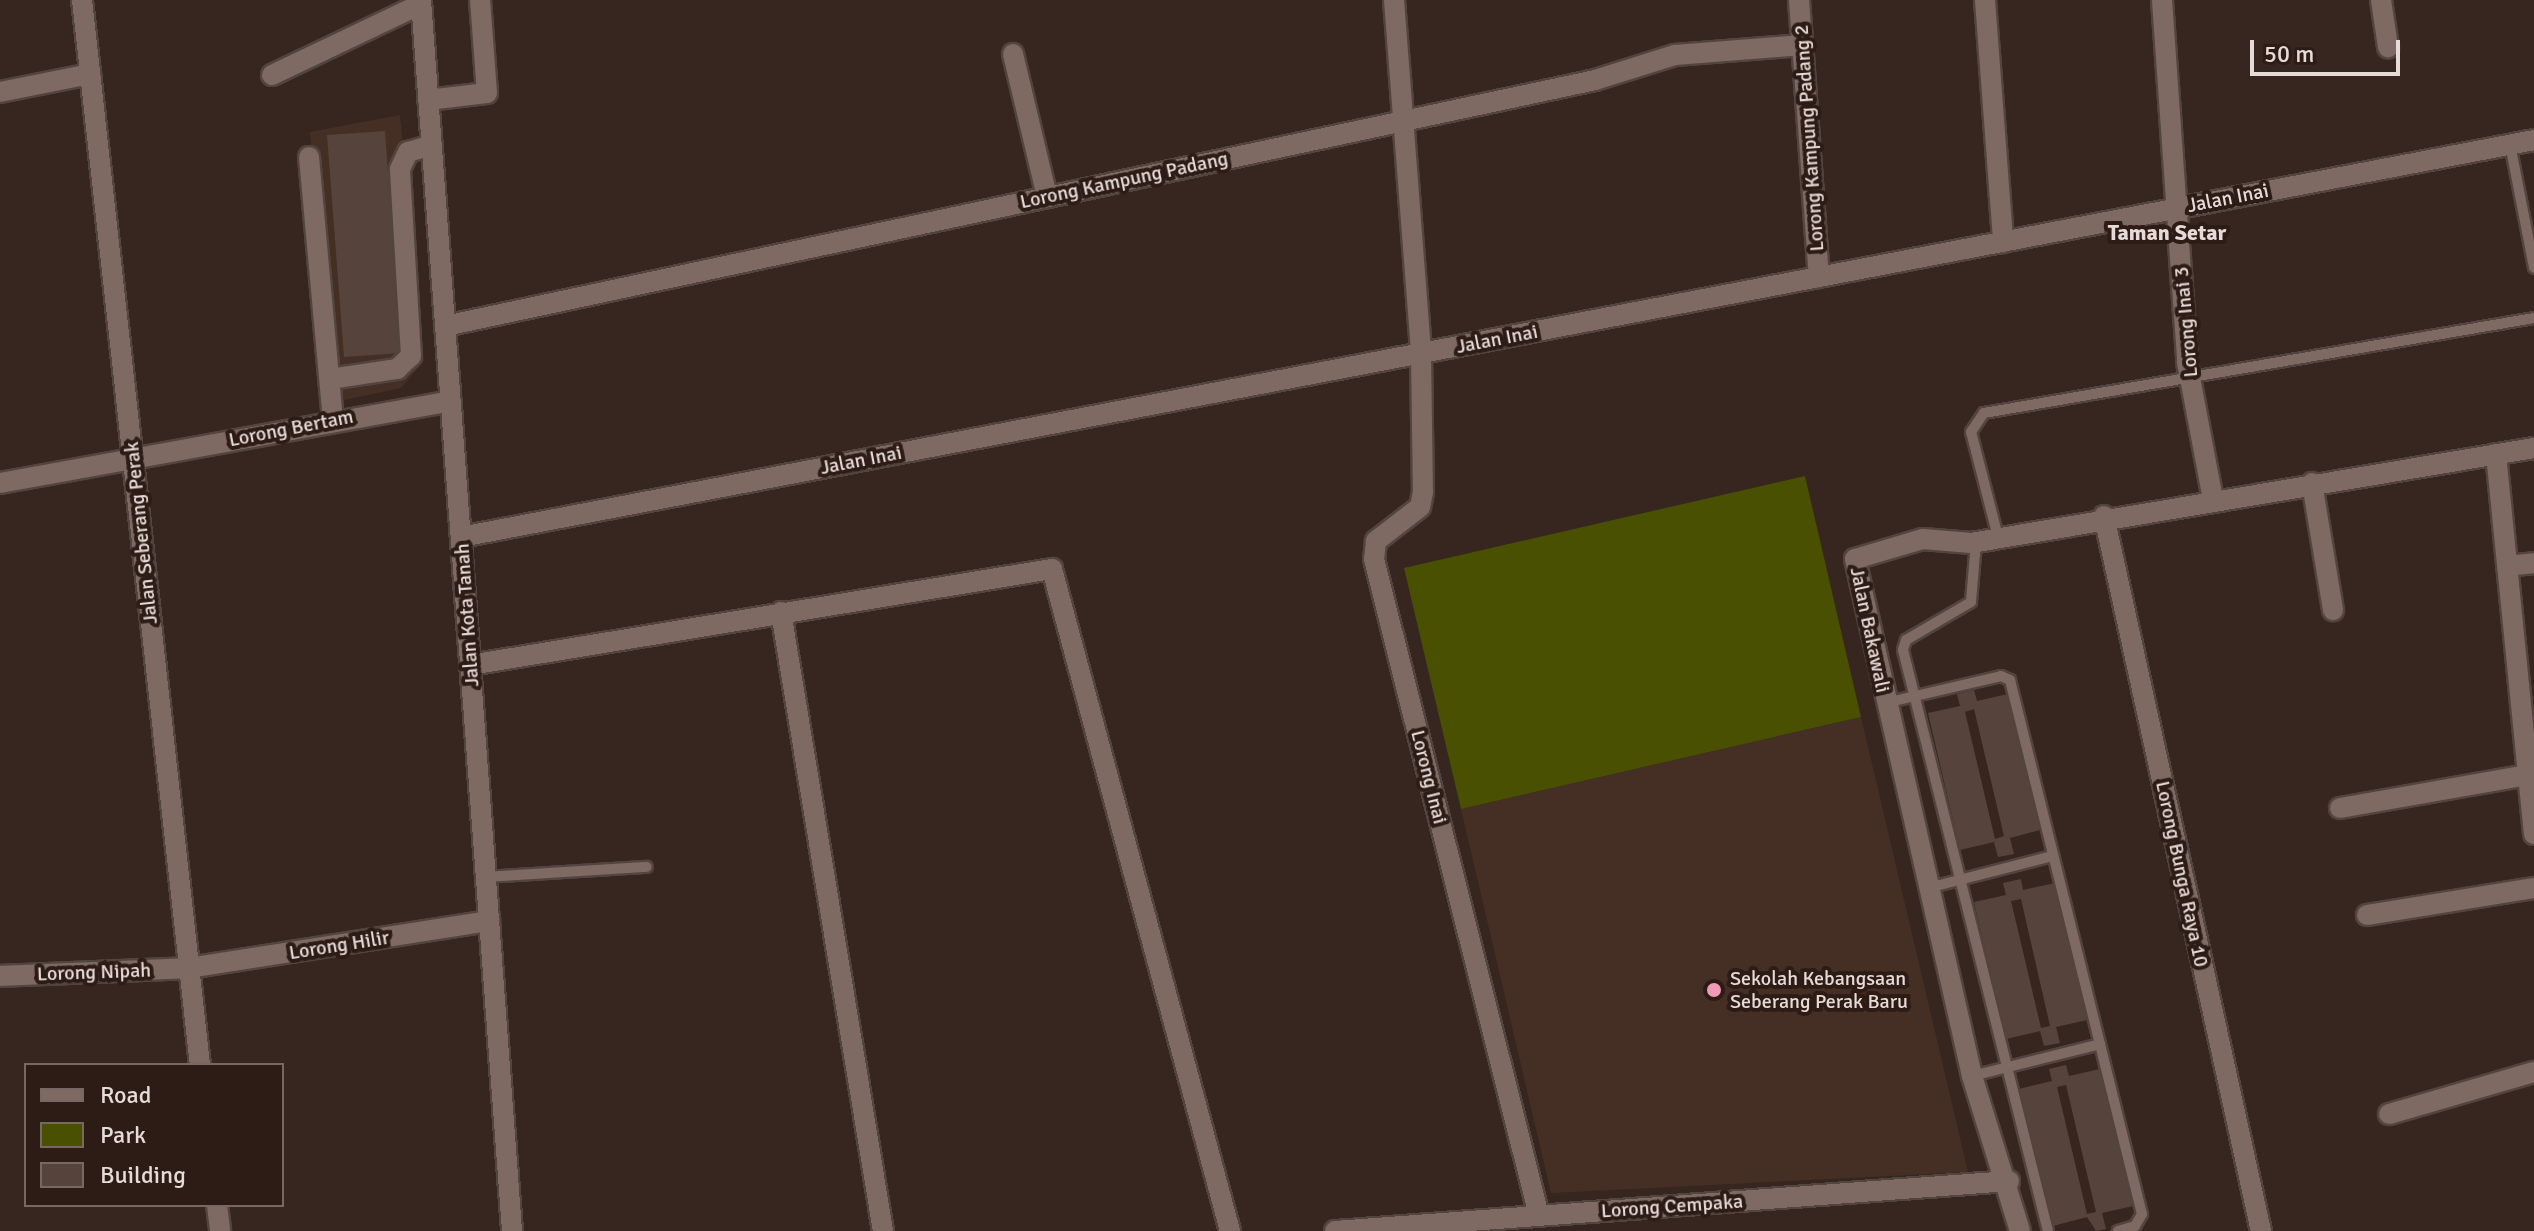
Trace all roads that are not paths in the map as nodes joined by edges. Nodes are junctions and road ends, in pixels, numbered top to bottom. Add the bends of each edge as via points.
1 (82, 0) edge
2 (480, 0) edge
3 (1394, 0) edge
4 (1799, 0) edge
5 (1985, 0) edge
6 (2162, 0) edge
7 (2381, 0) edge
8 (421, 2) edge
9 (1803, 45) junction
10 (2388, 47) dead end
11 (1013, 54) dead end
12 (90, 74) junction
13 (272, 75) dead end
14 (0, 92) edge
15 (428, 100) junction
16 (1402, 121) junction
17 (2534, 140) edge
18 (2510, 144) junction
19 (432, 145) junction
20 (309, 157) dead end
21 (1047, 197) junction
22 (2177, 207) junction
23 (2003, 242) junction
24 (2534, 268) edge
25 (1819, 277) junction
26 (2534, 318) edge
27 (445, 326) junction
28 (1421, 353) junction
29 (330, 379) junction
30 (2190, 379) junction
31 (451, 401) junction
32 (333, 419) junction
33 (2534, 448) edge
34 (2496, 454) junction
35 (133, 458) junction
36 (0, 483) edge
37 (2312, 483) junction
38 (2213, 499) junction
39 (2104, 516) junction
40 (1997, 533) junction
41 (461, 537) junction
42 (1976, 542) junction
43 (2534, 563) edge
44 (2507, 566) junction
45 (2333, 610) dead end
46 (781, 612) junction
47 (470, 665) junction
48 (1915, 696) junction
49 (1885, 703) junction
50 (2528, 775) junction
51 (2340, 808) dead end
52 (2534, 834) edge
53 (2053, 856) junction
54 (647, 867) dead end
55 (486, 877) junction
56 (1960, 880) junction
57 (1928, 888) junction
58 (2534, 888) edge
59 (2367, 915) dead end
60 (489, 921) junction
61 (188, 968) junction
62 (0, 976) edge
63 (2100, 1044) junction
64 (200, 1063) edge
65 (2007, 1067) junction
66 (2534, 1072) edge
67 (1972, 1076) junction
68 (2389, 1114) dead end
69 (2009, 1181) junction
70 (217, 1207) edge
71 (1539, 1216) junction
72 (220, 1231) edge
73 (512, 1231) edge
74 (883, 1231) edge
75 (1230, 1231) edge
76 (1335, 1231) edge
77 (2020, 1231) edge
78 (2048, 1231) edge
79 (2118, 1231) edge
80 (2261, 1231) edge

1 - 12 street, Jalan Seberang Perak
2 - 15 street via 487,93
3 - 16 street, Lorong Inai
4 - 9 street, Lorong Kampung Padang 2
5 - 23 street
6 - 22 street, Lorong Inai 3
7 - 10 street
8 - 13 street
8 - 15 street, Jalan Kota Tanah
9 - 16 street, Lorong Kampung Padang via 1675,55
9 - 25 street, Lorong Kampung Padang 2
11 - 21 street
12 - 14 street
12 - 35 street, Jalan Seberang Perak
15 - 19 street, Jalan Kota Tanah
16 - 21 street, Lorong Kampung Padang
16 - 28 street, Lorong Inai
17 - 18 street, Jalan Inai
18 - 22 street, Jalan Inai
18 - 24 lane
19 - 27 street, Jalan Kota Tanah
19 - 29 street via 408,152 400,169 413,350 397,369
20 - 29 street
21 - 27 street, Lorong Kampung Padang
22 - 23 street, Jalan Inai
22 - 30 street, Lorong Inai 3
23 - 25 street, Jalan Inai
25 - 28 street, Jalan Inai
26 - 30 lane
27 - 31 street, Jalan Kota Tanah
28 - 41 street, Jalan Inai
28 - 71 street, Lorong Inai via 1423,500 1376,541 1374,559
29 - 32 street
30 - 38 street, Lorong Inai 3
30 - 40 lane via 1984,413 1971,432
31 - 32 street, Lorong Bertam
31 - 41 street, Jalan Kota Tanah
32 - 35 street, Lorong Bertam
33 - 34 street, Jalan Bakawali
34 - 37 street, Jalan Bakawali
34 - 44 street
35 - 36 street, Lorong Bertam
35 - 61 street, Jalan Seberang Perak
37 - 38 street, Jalan Bakawali
37 - 45 street
38 - 39 street, Jalan Bakawali
39 - 40 street, Jalan Bakawali
39 - 80 street, Lorong Bunga Raya 10
40 - 42 street, Jalan Bakawali
41 - 47 street, Jalan Kota Tanah
42 - 48 lane via 1971,602 1903,644
42 - 49 street, Jalan Bakawali via 1923,539 1855,559
43 - 44 street
44 - 50 street
46 - 47 street
46 - 74 street
46 - 75 street via 1041,567 1057,575
47 - 55 street, Jalan Kota Tanah
48 - 49 lane
48 - 53 lane via 2009,678
48 - 56 lane
49 - 57 street, Jalan Bakawali
50 - 51 street
50 - 52 street
53 - 56 lane
53 - 63 lane
54 - 55 lane
55 - 60 street, Jalan Kota Tanah
56 - 57 lane
56 - 65 lane
57 - 67 street, Jalan Bakawali
58 - 59 street
60 - 61 street, Lorong Hilir
60 - 73 street, Jalan Kota Tanah
61 - 62 street, Lorong Nipah
61 - 64 street, Jalan Seberang Perak
63 - 65 lane
63 - 79 lane via 2142,1214 2135,1226
65 - 67 lane
65 - 78 lane
66 - 68 street
67 - 69 street, Jalan Bakawali
69 - 71 street, Lorong Cempaka
69 - 77 street, Jalan Bakawali
70 - 72 street
71 - 76 street, Lorong Cempaka

